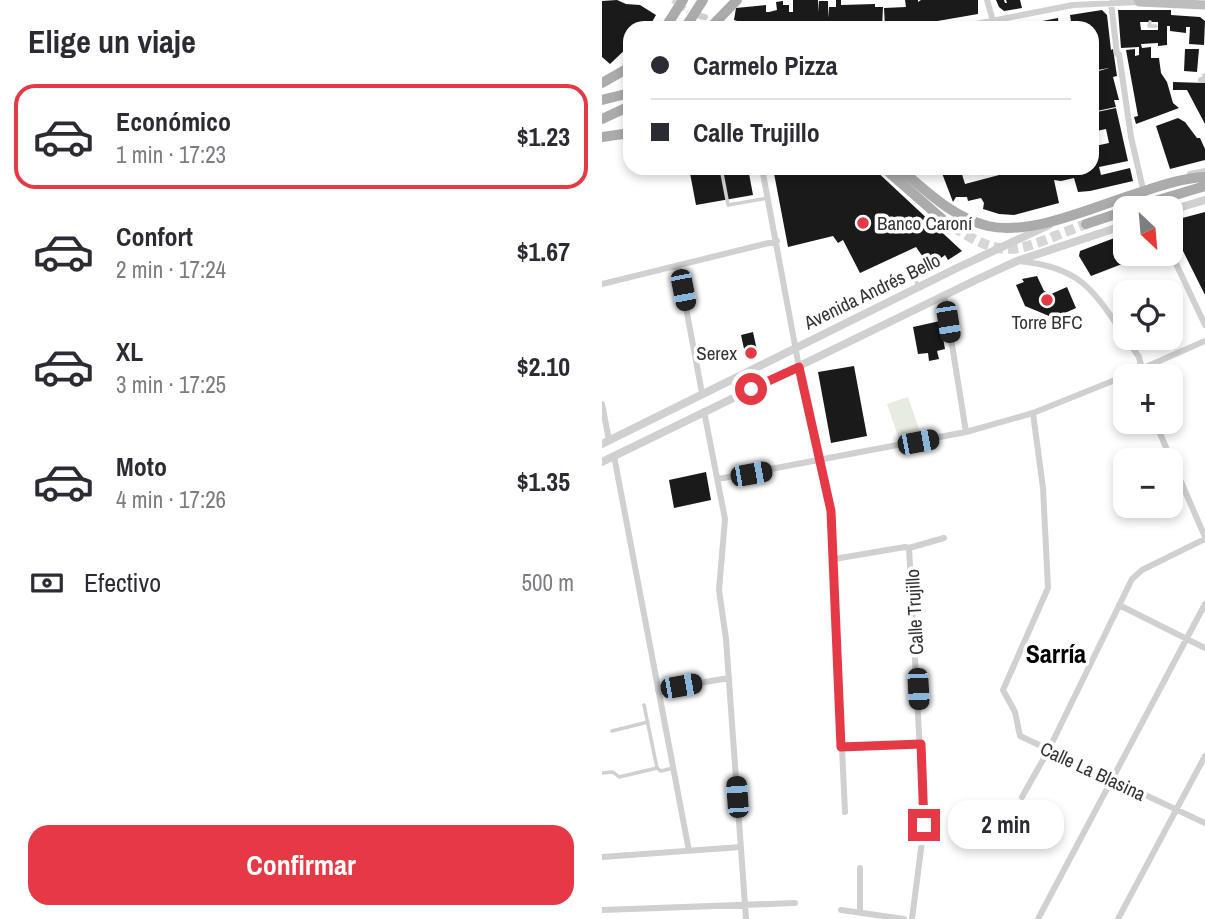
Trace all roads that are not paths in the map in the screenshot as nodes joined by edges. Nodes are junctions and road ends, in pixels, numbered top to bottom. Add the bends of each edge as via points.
1 (703, 0) edge
2 (737, 0) edge
3 (987, 0) edge
4 (1138, 1) edge
5 (1111, 3) junction
6 (1205, 5) edge
7 (687, 8) edge
8 (705, 20) edge
9 (673, 21) edge
10 (690, 21) edge
11 (993, 21) joint
12 (1143, 26) dead end
13 (1156, 26) dead end
14 (623, 71) edge
15 (602, 83) edge
16 (623, 95) edge
17 (602, 100) edge
18 (623, 110) edge
19 (602, 120) edge
20 (623, 134) edge
21 (602, 137) edge
22 (1205, 171) edge
23 (722, 175) edge
24 (764, 175) edge
25 (892, 175) edge
26 (908, 175) edge
27 (1205, 177) edge
28 (1205, 186) edge
29 (1143, 189) junction
30 (1172, 196) edge
31 (769, 198) junction
32 (1205, 200) edge
33 (1101, 204) junction
34 (1183, 206) edge
35 (1113, 215) edge
36 (941, 218) tunnel mouth
37 (1062, 219) junction
38 (1086, 224) tunnel mouth
39 (1113, 229) edge
40 (777, 241) junction
41 (1017, 261) junction
42 (678, 265) junction
43 (1177, 266) edge
44 (912, 276) dead end
45 (602, 284) edge
46 (920, 287) junction
47 (944, 295) junction
48 (1113, 319) edge
49 (1205, 325) edge
50 (1205, 341) edge
51 (796, 348) junction
52 (1156, 364) edge
53 (799, 367) junction
54 (1113, 381) edge
55 (702, 393) junction
56 (602, 404) edge
57 (704, 411) junction
58 (1033, 413) junction
59 (966, 432) junction
60 (1160, 434) edge
61 (605, 442) edge
62 (614, 456) junction
63 (821, 461) junction
64 (602, 462) edge
65 (718, 479) junction
66 (944, 538) dead end
67 (1205, 538) edge
68 (909, 548) junction
69 (834, 559) junction
70 (1205, 604) edge
71 (1119, 605) junction
72 (1187, 638) junction
73 (1205, 648) edge
74 (729, 678) junction
75 (658, 690) junction
76 (644, 705) dead end
77 (648, 722) junction
78 (612, 731) dead end
79 (921, 744) junction
80 (841, 747) junction
81 (1048, 751) junction
82 (1205, 757) edge
83 (657, 768) junction
84 (673, 768) junction
85 (602, 774) edge
86 (1113, 779) junction
87 (1022, 797) dead end
88 (1177, 811) junction
89 (845, 812) dead end
90 (1205, 823) edge
91 (741, 848) junction
92 (689, 851) junction
93 (602, 857) edge
94 (860, 868) dead end
95 (795, 904) dead end
96 (745, 906) junction
97 (602, 909) edge
98 (841, 910) dead end
99 (860, 912) junction
100 (746, 919) edge
101 (904, 919) edge
102 (912, 919) edge
103 (1038, 919) edge
104 (1118, 919) edge

1 - 10 main road, bridge
2 - 8 main road, bridge
3 - 11 street
4 - 5 street
4 - 6 main road via 1150,6
5 - 11 street via 1074,5
5 - 29 street
7 - 9 main road, bridge
12 - 13 lane
14 - 15 main road
16 - 17 main road
18 - 19 main road
20 - 21 main road
22 - 29 street
23 - 31 lane via 728,205
24 - 31 street
25 - 36 main road
26 - 37 main road via 937,201 988,226
27 - 33 main road, Avenida Andrés Bello
28 - 30 main road
29 - 33 street
31 - 40 street
32 - 34 street
33 - 37 main road, Avenida Andrés Bello
35 - 38 main road
37 - 46 street, Avenida Andrés Bello
39 - 41 street, Avenida Andrés Bello
40 - 42 street
40 - 51 street
41 - 47 street, Avenida Andrés Bello
41 - 48 street via 1070,274 1097,296
42 - 45 street
42 - 55 street
43 - 49 street
44 - 46 lane
46 - 51 street, Avenida Andrés Bello
47 - 53 street, Avenida Andrés Bello
47 - 59 street
50 - 52 street
51 - 53 street
51 - 55 street, Avenida Andrés Bello
53 - 57 street, Avenida Andrés Bello
53 - 63 street
54 - 58 street
55 - 61 street, Avenida Andrés Bello
56 - 61 street
57 - 62 street, Avenida Andrés Bello
57 - 65 street
58 - 59 street
58 - 81 street, Calle La Blasina via 1043,488 1048,588 1003,690 1015,712 1020,736
59 - 63 street
60 - 67 street
62 - 64 street, Avenida Andrés Bello
62 - 75 street
63 - 65 street
63 - 69 street
65 - 74 street via 725,519 719,590
66 - 68 street
67 - 71 street via 1142,570
68 - 69 street, Calle Trujillo
68 - 79 street, Calle Trujillo
69 - 80 street
70 - 72 street
71 - 72 street
71 - 81 street
72 - 73 street
72 - 86 street
74 - 75 street
74 - 91 street
75 - 84 street
76 - 77 lane
77 - 78 lane
77 - 83 lane
79 - 80 street
79 - 102 street, Calle Trujillo via 924,825
80 - 89 street
81 - 86 street, Calle La Blasina
81 - 87 street
82 - 88 street
83 - 84 lane
83 - 85 lane via 618,777 613,772
84 - 92 street
86 - 88 street, Calle La Blasina
86 - 103 street
88 - 90 street, Calle La Blasina
88 - 104 street
91 - 92 street
91 - 96 street
92 - 93 street
94 - 99 street
95 - 96 street
96 - 97 street
96 - 100 street
98 - 99 street
99 - 101 street

